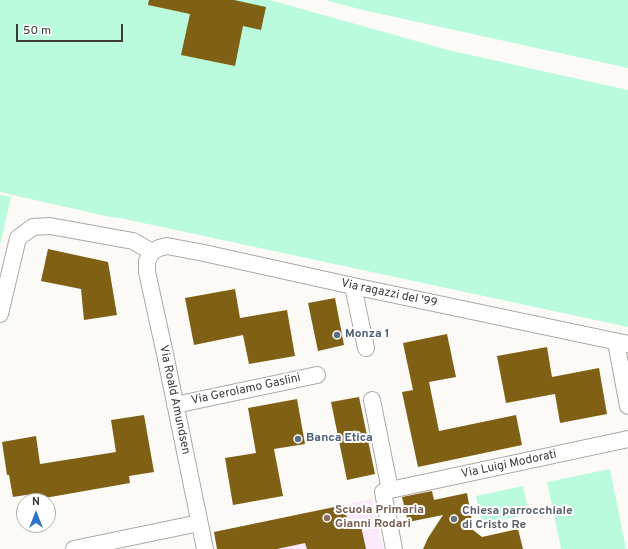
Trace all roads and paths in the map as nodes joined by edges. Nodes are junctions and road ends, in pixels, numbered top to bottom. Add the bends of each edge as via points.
1 (152, 252) junction
2 (353, 286) junction
3 (0, 314) edge
4 (622, 343) edge
5 (366, 348) dead end
6 (318, 375) dead end
7 (372, 400) dead end
8 (175, 405) junction
9 (628, 406) edge
10 (628, 439) edge
11 (390, 490) junction
12 (199, 523) junction
13 (74, 549) edge
14 (205, 549) edge
15 (394, 549) edge

1 - 2 street, Via ragazzi del '99 via 167,246
1 - 3 street via 133,241 50,226 34,227 18,238
1 - 8 street, Via Roald Amundsen via 147,261 147,272
2 - 4 street, Via ragazzi del '99
2 - 5 street
4 - 9 street
6 - 8 street, Via Gerolamo Gaslini
7 - 11 street
8 - 12 street, Via Roald Amundsen
10 - 11 street, Via Luigi Modorati
11 - 15 street via 383,492
12 - 13 street
12 - 14 street, Via Roald Amundsen

